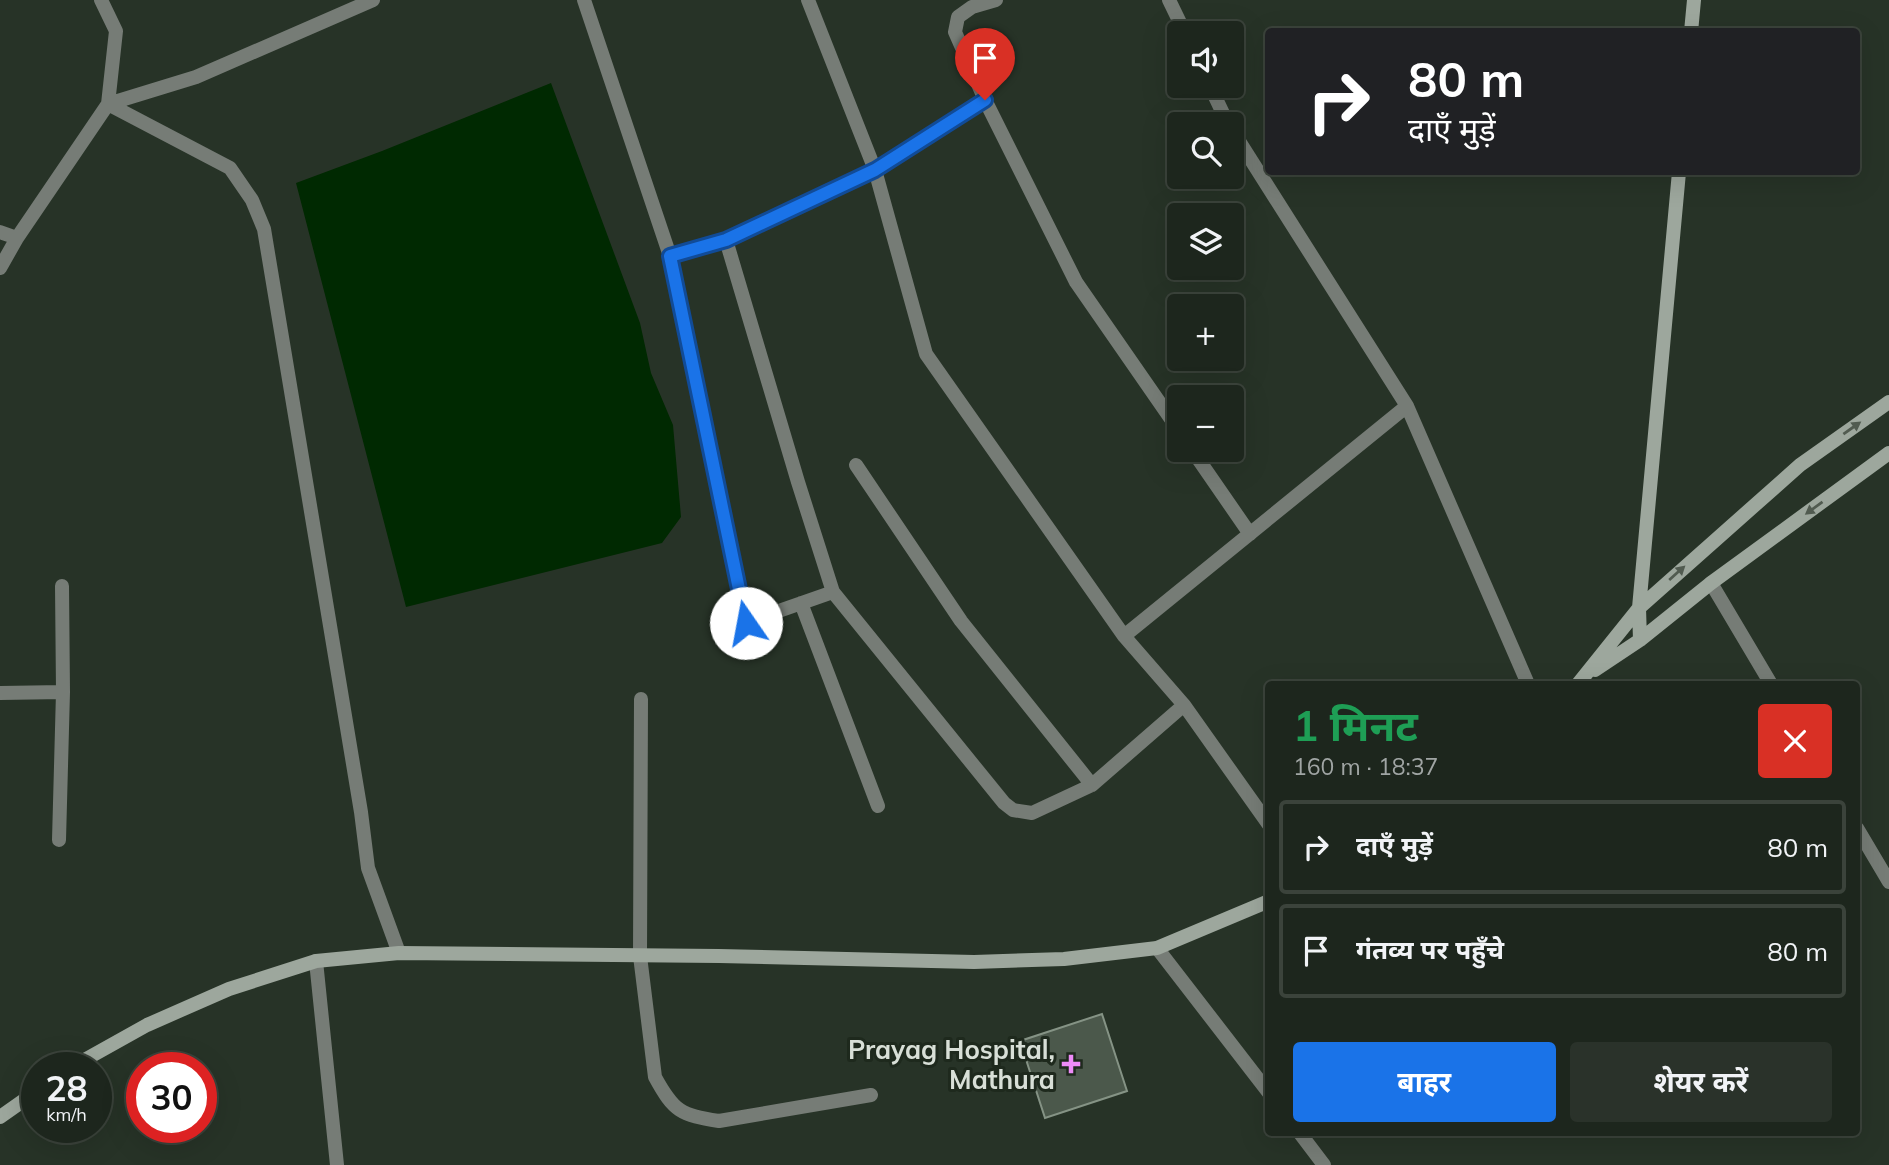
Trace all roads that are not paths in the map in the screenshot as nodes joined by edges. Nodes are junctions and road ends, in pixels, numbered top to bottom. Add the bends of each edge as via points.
1 (101, 0) edge
2 (373, 0) edge
3 (584, 0) edge
4 (808, 0) edge
5 (996, 0) edge
6 (1169, 0) edge
7 (1694, 0) edge
8 (1179, 21) edge
9 (1691, 28) edge
10 (985, 100) junction
11 (108, 104) junction
12 (1244, 149) edge
13 (875, 170) junction
14 (1679, 175) edge
15 (0, 232) edge
16 (17, 238) junction
17 (726, 240) junction
18 (670, 256) junction
19 (0, 268) edge
20 (1889, 402) edge
21 (1407, 406) junction
22 (1167, 413) edge
23 (1889, 453) edge
24 (1200, 462) edge
25 (856, 465) dead end
26 (1250, 534) junction
27 (1711, 583) junction
28 (62, 586) dead end
29 (833, 592) junction
30 (801, 603) junction
31 (1639, 608) junction
32 (746, 623) junction
33 (722, 631) dead end
34 (1124, 636) junction
35 (1640, 640) junction
36 (1527, 681) edge
37 (1580, 681) edge
38 (1769, 681) edge
39 (63, 692) junction
40 (0, 693) edge
41 (641, 699) dead end
42 (1184, 705) junction
43 (1091, 785) junction
44 (878, 806) dead end
45 (1265, 819) edge
46 (1860, 833) edge
47 (59, 840) dead end
48 (1889, 883) edge
49 (1265, 903) edge
50 (1157, 948) junction
51 (398, 953) junction
52 (640, 956) junction
53 (316, 961) junction
54 (99, 1052) edge
55 (1265, 1088) edge
56 (871, 1095) dead end
57 (21, 1102) edge
58 (0, 1117) edge
59 (1302, 1136) edge
60 (337, 1165) edge
61 (1324, 1165) edge

1 - 11 street via 116,32
2 - 11 street via 196,77
3 - 18 street
4 - 13 street
5 - 10 street via 972,7 958,18 955,32
6 - 8 street
7 - 9 main road
10 - 13 street
10 - 22 street via 1076,282
11 - 16 street
11 - 51 street via 230,168 252,200 264,229 368,868
12 - 21 street
13 - 17 street
13 - 34 street via 926,354
14 - 31 main road
15 - 16 street
16 - 19 street
17 - 18 street
17 - 29 street
18 - 32 street
31 -> 20 main road via 1800,465
21 - 26 street
21 - 36 street
23 -> 27 main road
24 - 26 street
25 - 43 street via 961,621
26 - 34 street
27 - 35 main road
27 - 38 street
28 - 39 street
29 - 30 street
29 - 43 street via 1013,810 1032,813
30 - 32 street
30 - 44 street
31 - 35 main road
31 - 37 main road
32 - 33 street
34 - 42 street
35 - 37 main road
39 - 40 street
39 - 47 street
41 - 52 street
42 - 43 street
42 - 45 street
46 - 48 street
49 - 50 main road
50 - 52 main road via 1064,959 974,962
50 - 55 street
51 - 52 main road
51 - 53 main road
52 - 56 street via 655,1077 679,1112 719,1121
53 - 54 main road via 229,989
53 - 60 street
57 - 58 main road
59 - 61 street

